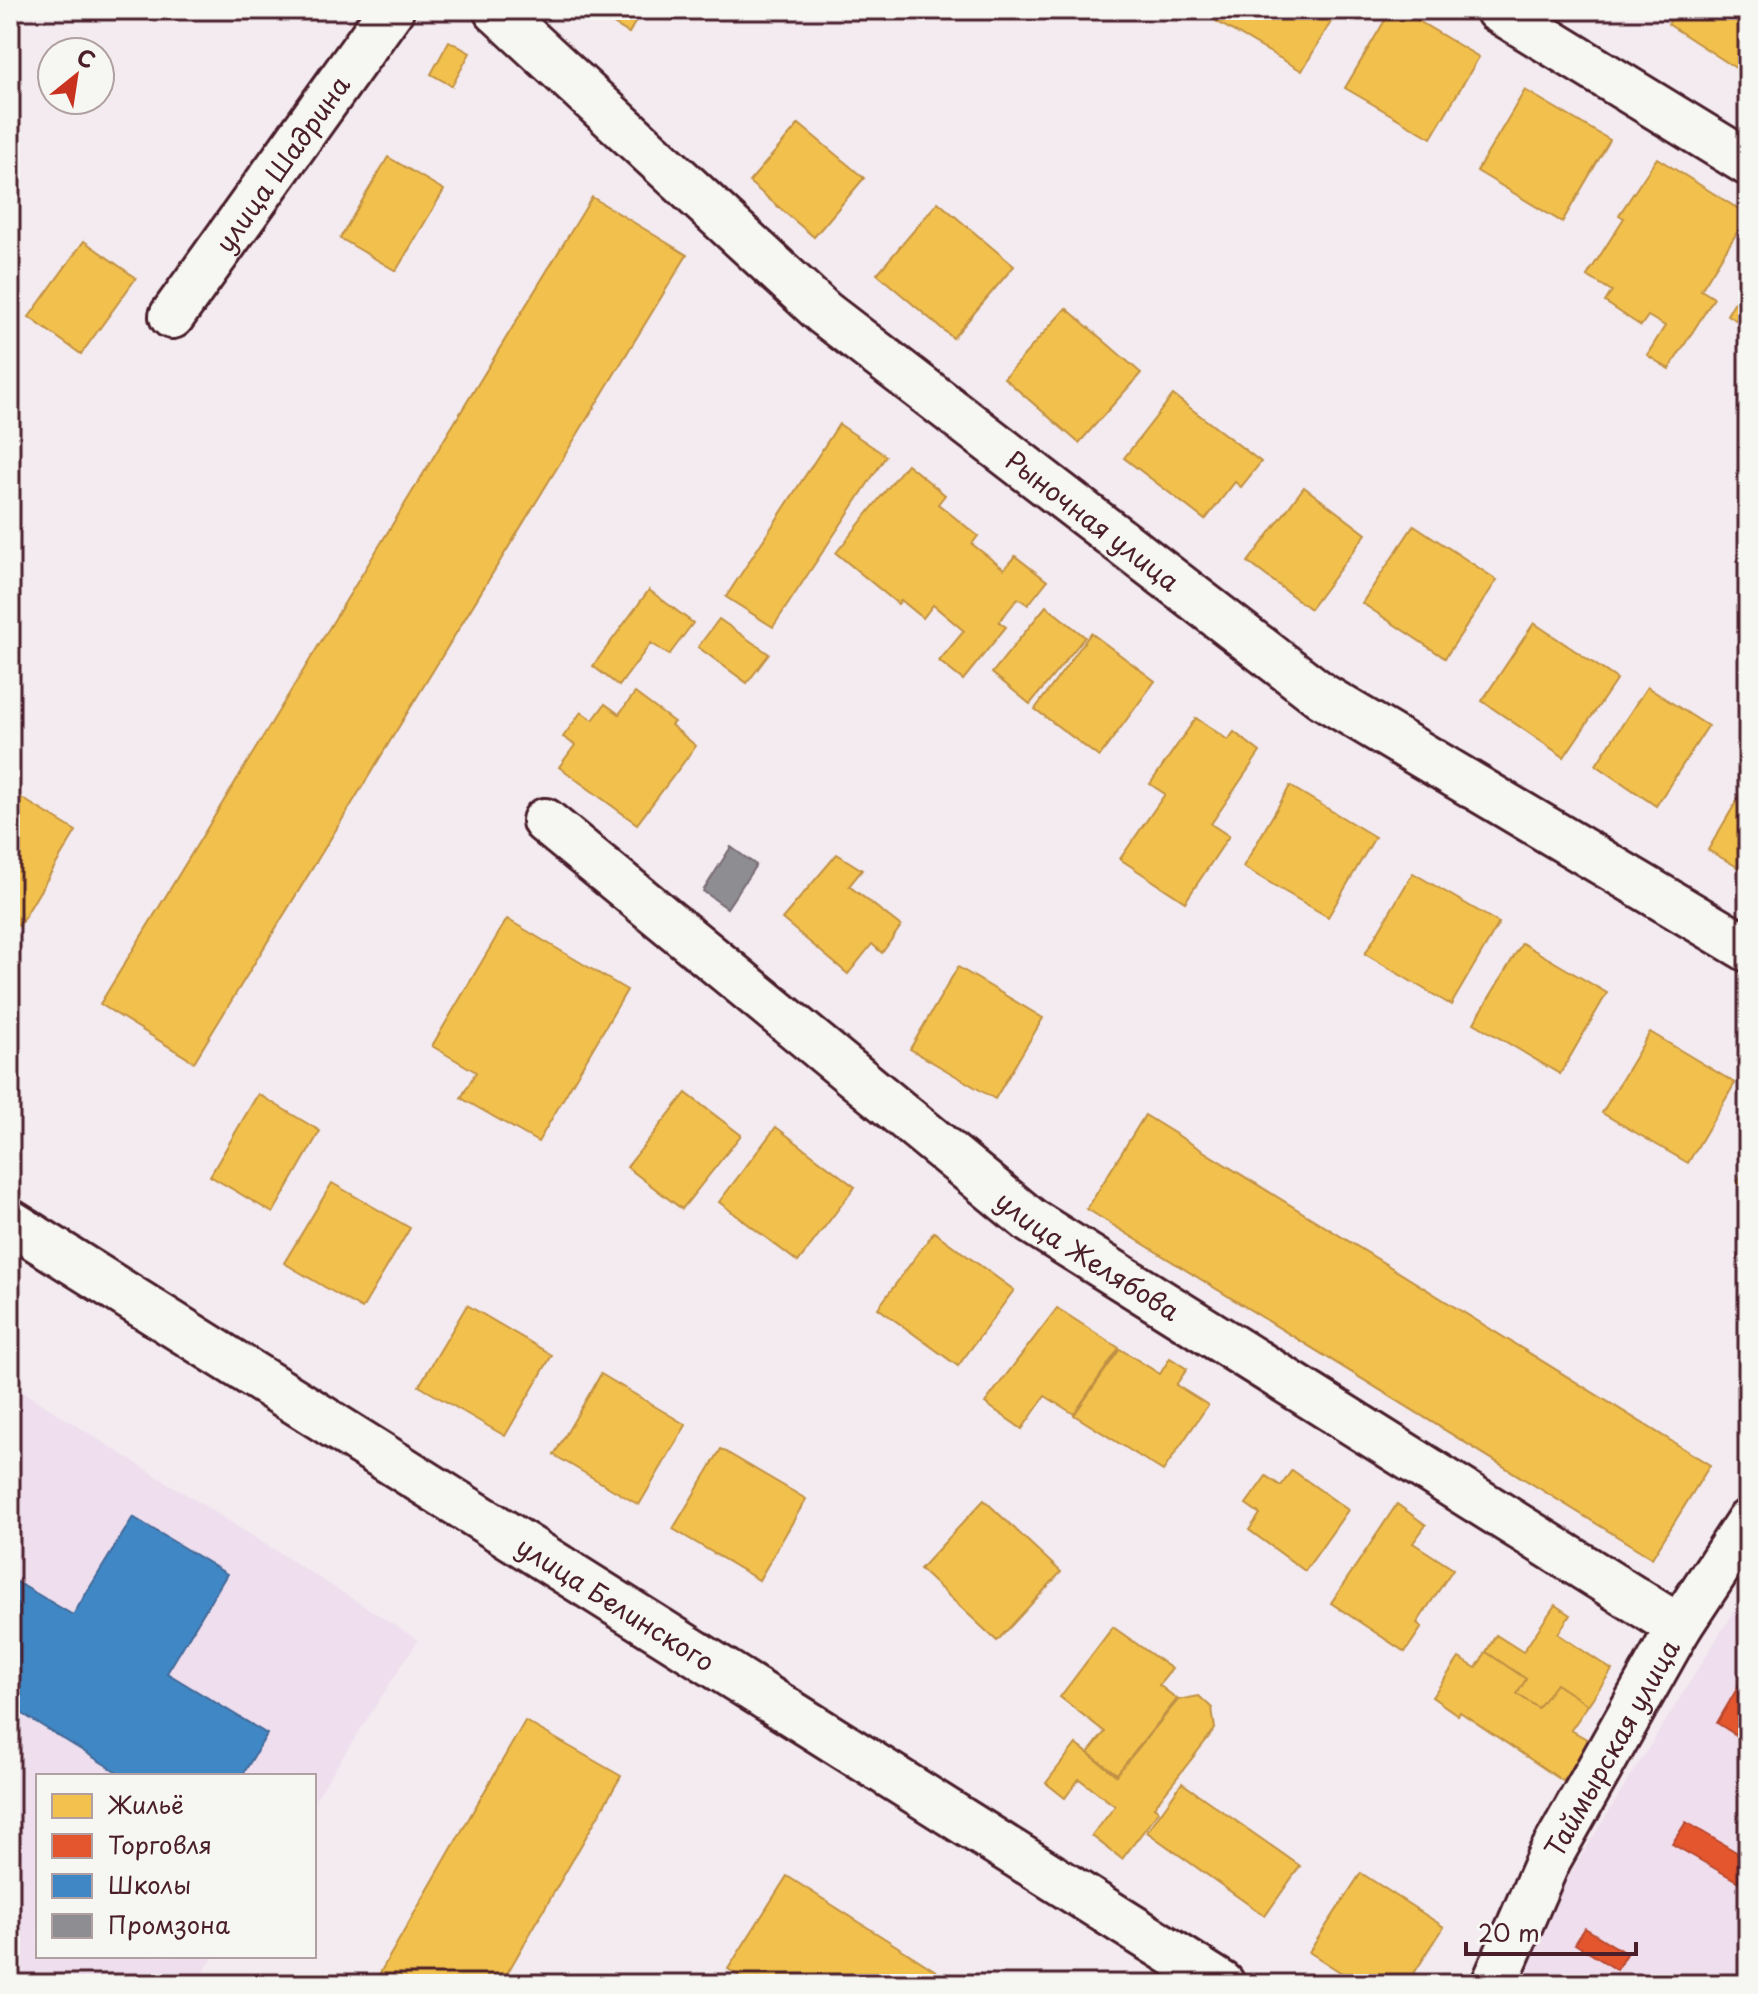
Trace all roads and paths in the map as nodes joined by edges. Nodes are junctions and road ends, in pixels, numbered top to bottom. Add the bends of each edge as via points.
1 (391, 10) edge
2 (496, 10) edge
3 (1498, 10) edge
4 (1748, 163) edge
5 (172, 316) dead end
6 (545, 821) dead end
7 (1748, 949) edge
8 (10, 1222) edge
9 (1748, 1522) edge
10 (1679, 1627) junction
11 (1222, 1984) edge
12 (1494, 1984) edge

1 - 5 street, улица Шадрина
2 - 7 street, Рыночная улица via 824,313 1322,696
3 - 4 street
6 - 10 street, улица Желябова via 1031,1221
8 - 11 street, улица Белинского
9 - 10 street, Таймырская улица
10 - 12 street, Таймырская улица via 1548,1860

